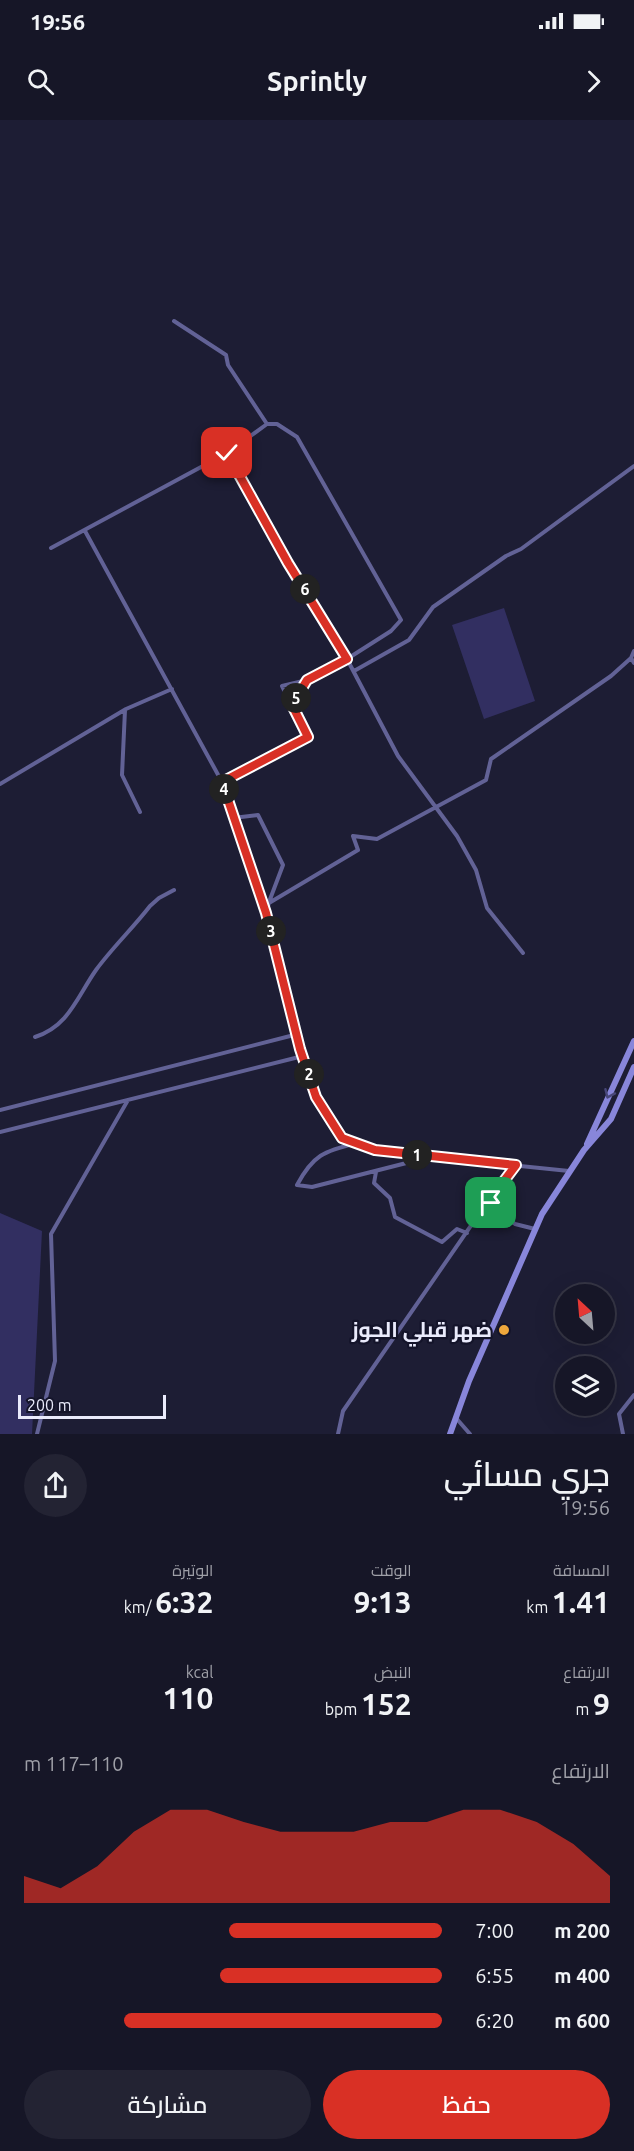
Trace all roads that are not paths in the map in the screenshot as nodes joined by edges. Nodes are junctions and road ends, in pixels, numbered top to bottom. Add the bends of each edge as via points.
1 (174, 321) dead end
2 (267, 424) junction
3 (227, 453) junction
4 (634, 466) edge
5 (86, 531) junction
6 (51, 548) dead end
7 (634, 651) edge
8 (631, 658) junction
9 (347, 659) junction
10 (634, 663) edge
11 (354, 671) junction
12 (307, 680) junction
13 (172, 689) junction
14 (292, 705) junction
15 (126, 709) junction
16 (222, 782) junction
17 (0, 784) edge
18 (437, 808) junction
19 (140, 812) dead end
20 (234, 818) junction
21 (174, 890) dead end
22 (268, 903) junction
23 (266, 913) junction
24 (523, 953) dead end
25 (297, 1034) junction
26 (35, 1037) dead end
27 (634, 1041) edge
28 (303, 1056) junction
29 (634, 1067) edge
30 (128, 1100) junction
31 (0, 1110) edge
32 (0, 1132) edge
33 (357, 1143) junction
34 (584, 1150) junction
35 (431, 1156) junction
36 (516, 1165) junction
37 (570, 1171) junction
38 (377, 1172) junction
39 (488, 1202) junction
40 (535, 1229) junction
41 (467, 1233) junction
42 (634, 1395) edge
43 (456, 1417) junction
44 (37, 1434) edge
45 (338, 1434) edge
46 (450, 1434) edge
47 (470, 1434) edge
48 (623, 1434) edge

1 - 2 street via 226,355 228,365
2 - 3 street
2 - 9 street via 277,424 297,437 401,620 391,631
3 - 5 street
3 - 9 street
4 - 11 street via 433,608 409,640
5 - 6 street
5 - 13 street
7 - 8 street
8 - 10 street
8 - 18 street via 491,759 486,780
9 - 11 street
9 - 12 street
11 - 18 street via 398,756
12 - 14 street
12 - 14 street via 282,686
13 - 15 street
13 - 16 street
14 - 16 street via 308,737
15 - 17 street
15 - 19 street via 122,775
16 - 20 street
18 - 22 street via 377,839 353,836 358,850
18 - 24 street via 476,870 487,908
20 - 22 street via 258,815 283,865
20 - 23 street
21 - 26 street via 150,906 96,970 68,1017
22 - 23 street
23 - 25 street
25 - 28 street
25 - 31 street
27 -> 34 main road
28 - 30 street
28 - 33 street via 316,1097 342,1138
29 - 34 main road via 611,1119
30 - 32 street
30 - 44 street via 51,1234 55,1361
33 - 35 street via 375,1150
33 - 38 street via 314,1158 297,1185 312,1187
34 - 37 main road
35 - 36 street
35 - 38 street
36 - 37 street
36 - 39 street
37 - 40 main road
38 - 41 street via 374,1183 390,1198 395,1217 442,1242 457,1229
39 - 40 street via 515,1224
39 - 41 street
40 - 43 main road
41 - 45 street via 343,1411
42 - 48 street via 619,1414
43 - 46 main road
43 - 47 street

